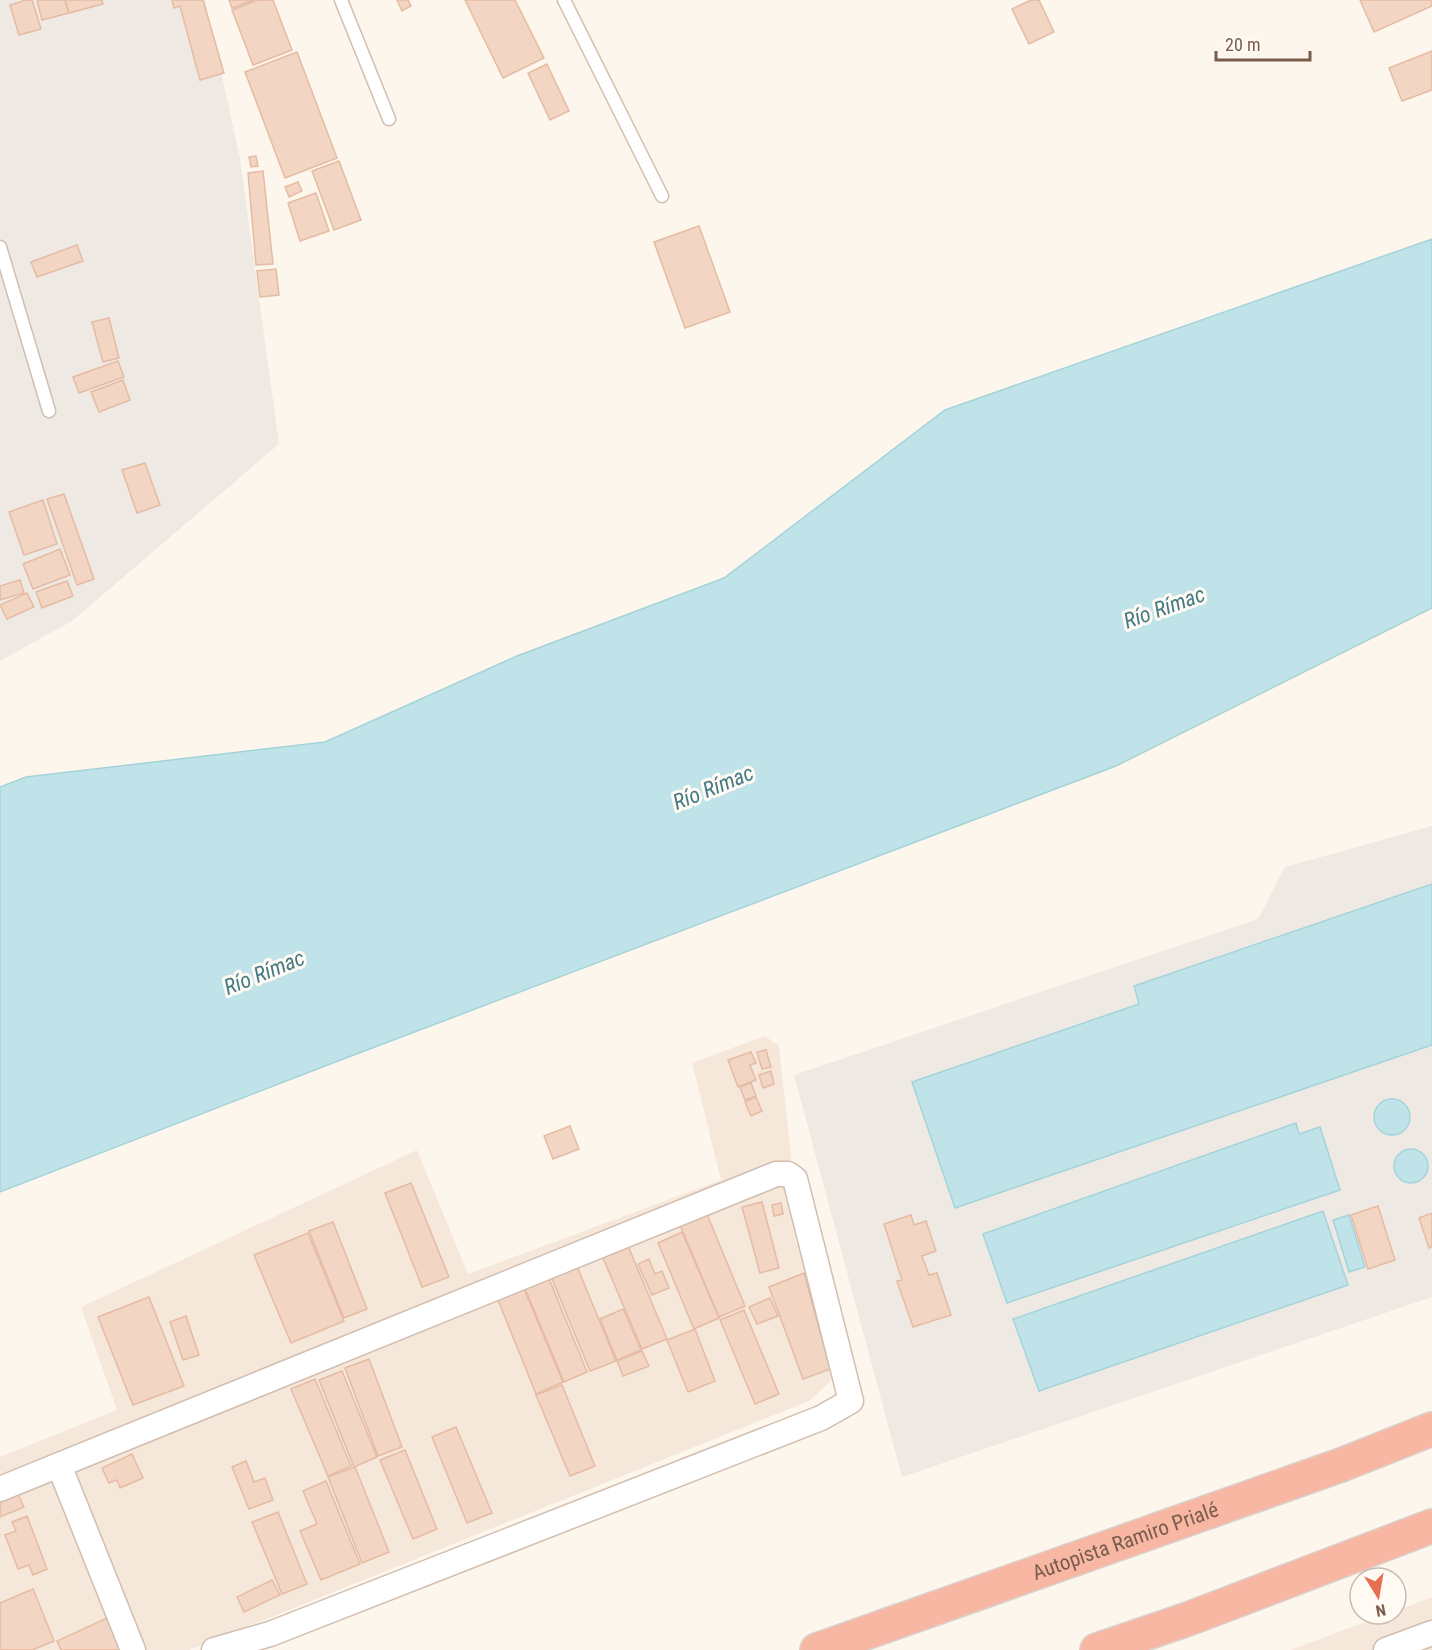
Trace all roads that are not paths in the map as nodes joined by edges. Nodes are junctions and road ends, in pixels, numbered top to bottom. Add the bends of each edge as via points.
1 (341, 0) edge
2 (564, 0) edge
3 (389, 119) dead end
4 (662, 196) dead end
5 (0, 247) edge
6 (50, 411) dead end
7 (1432, 1430) edge
8 (59, 1465) junction
9 (0, 1489) edge
10 (1432, 1526) edge
11 (1432, 1633) edge
12 (133, 1650) edge
13 (214, 1650) edge
14 (817, 1650) edge
15 (1097, 1650) edge
16 (1386, 1650) edge

1 - 3 lane
2 - 4 lane
5 - 6 lane
7 - 14 highway, Autopista Ramiro Prialé
8 - 9 street
8 - 12 street
8 - 13 street via 776,1174 788,1174 795,1179 851,1401 821,1418 292,1625
10 - 15 highway
11 - 16 street

